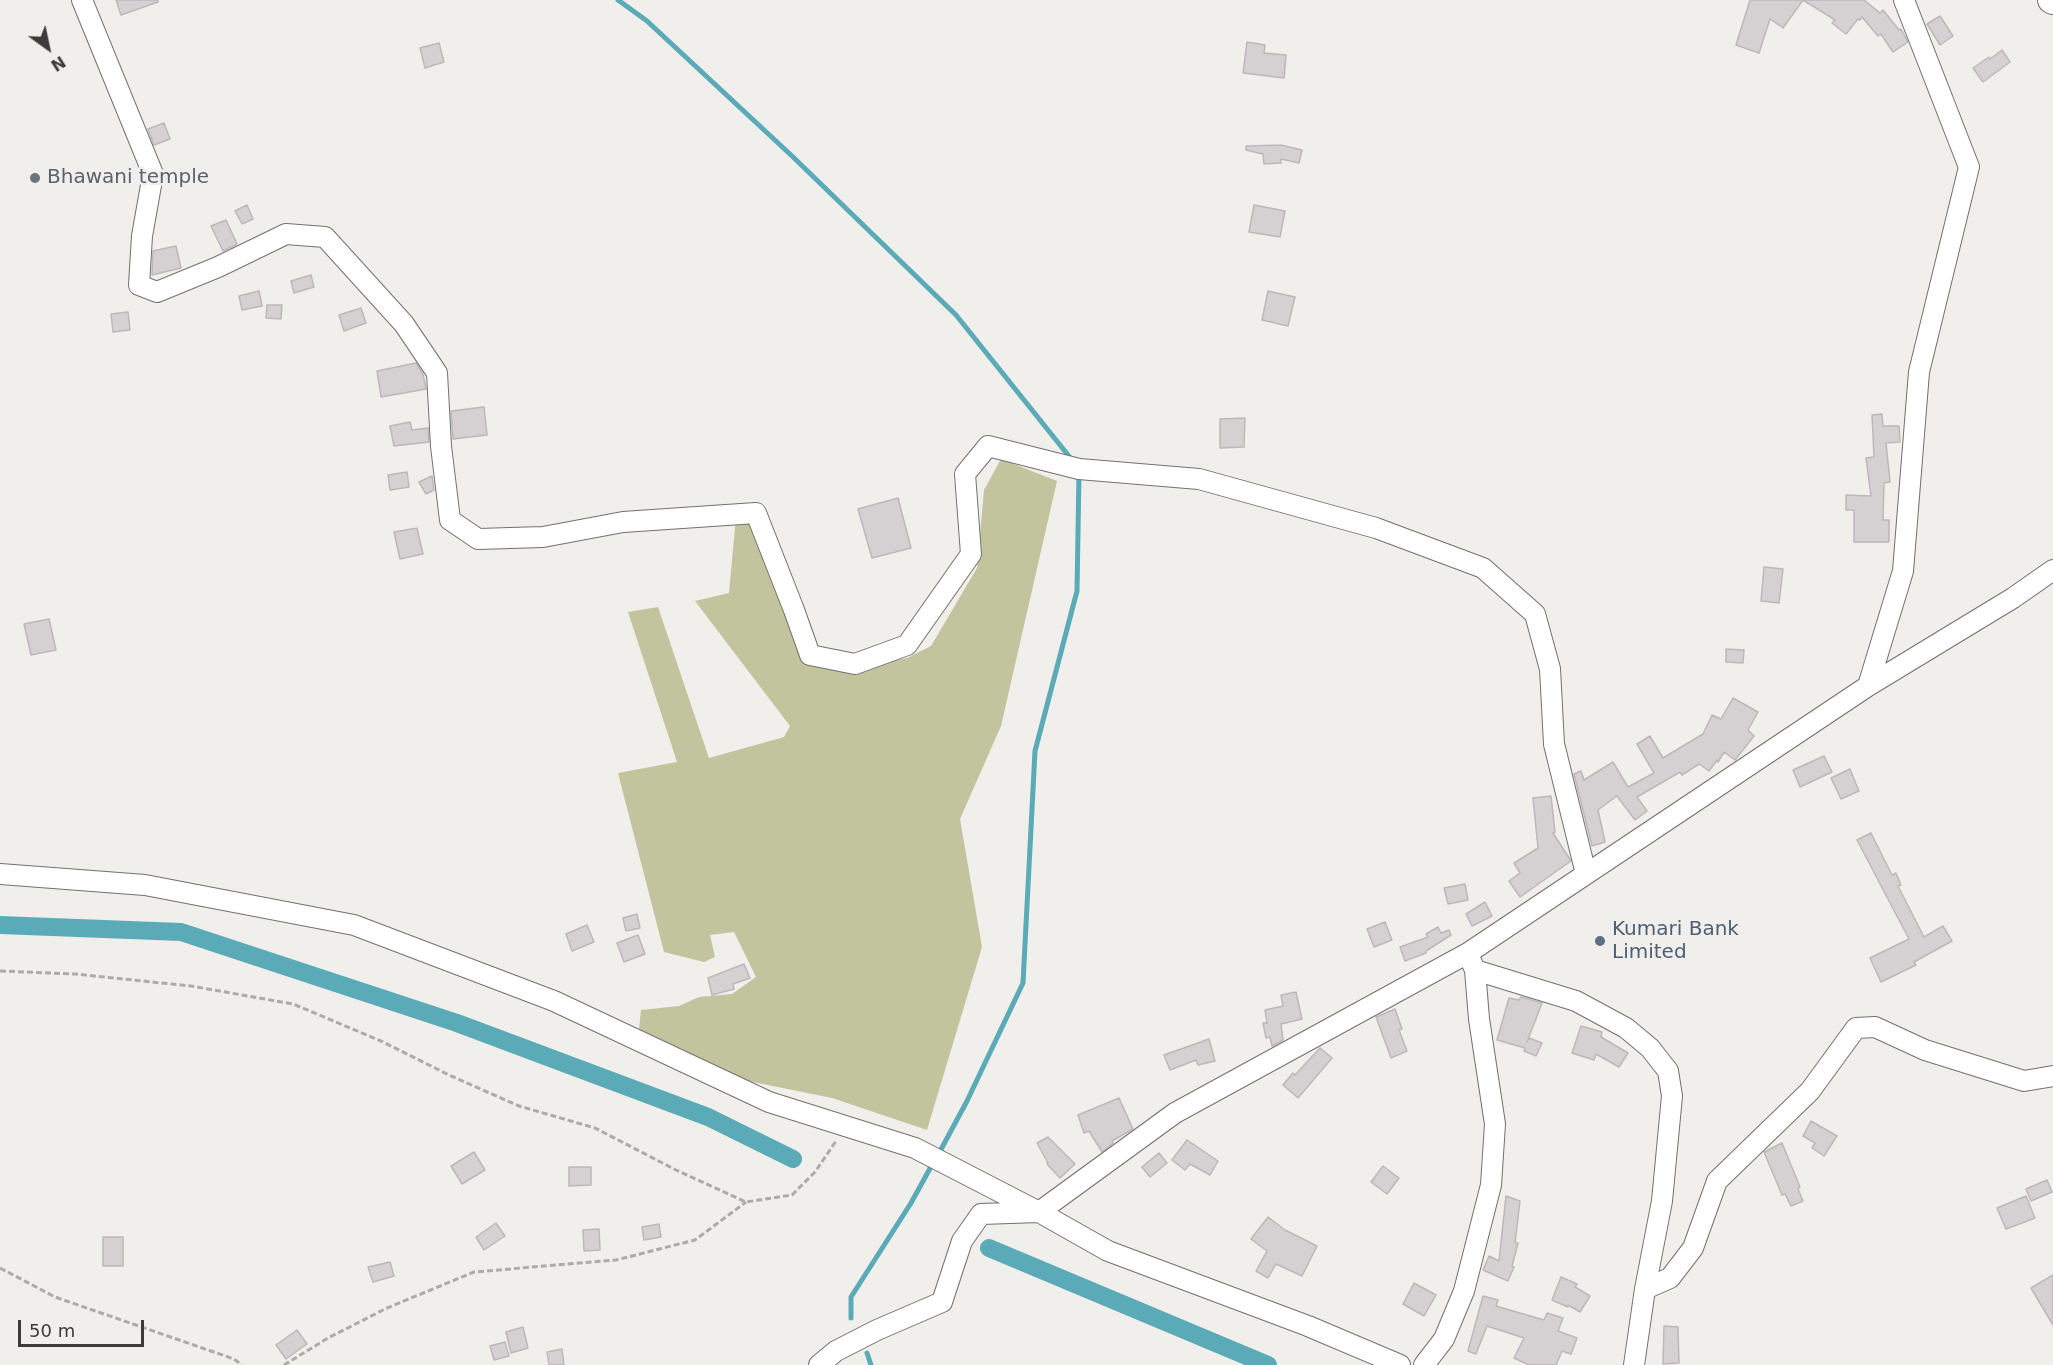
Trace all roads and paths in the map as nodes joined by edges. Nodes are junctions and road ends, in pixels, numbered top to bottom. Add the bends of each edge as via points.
1 (82, 0) edge
2 (1905, 1) edge
3 (2053, 570) edge
4 (1868, 686) junction
5 (0, 874) edge
6 (1586, 874) junction
7 (1472, 962) junction
8 (0, 971) edge
9 (2053, 1076) edge
10 (846, 1126) junction
11 (746, 1202) junction
12 (1039, 1212) junction
13 (0, 1268) edge
14 (1645, 1289) junction
15 (242, 1365) edge
16 (284, 1365) edge
17 (819, 1365) edge
18 (1400, 1365) edge
19 (1424, 1365) edge
20 (1634, 1365) edge

1 - 6 street via 153,174 142,236 139,285 157,292 286,234 325,237 404,324 437,373 450,520 477,539 543,537 623,522 756,513 810,655 855,664 907,645 971,554 965,474 988,446 1079,469 1199,478 1376,528 1484,568 1535,614 1550,669 1554,744
2 - 4 street via 1969,167 1919,372 1903,571
3 - 4 street
4 - 6 street
5 - 10 street via 145,885 354,925 554,1001 769,1102
6 - 7 street
7 - 12 street via 1175,1113
7 - 14 street via 1576,1001 1626,1028 1650,1048 1668,1071 1672,1096 1662,1201
7 - 19 street via 1495,1124 1491,1185 1464,1291 1444,1339
8 - 11 path via 191,986 293,1004 519,1106 594,1128
9 - 14 street via 2024,1081 1925,1050 1875,1028 1856,1028 1810,1091 1717,1181 1693,1248 1670,1278
10 - 11 path via 815,1172 792,1195
10 - 12 street via 915,1148
11 - 16 path via 695,1240 616,1260 474,1272 387,1308
12 - 17 street via 981,1214 962,1241 942,1302 877,1330 836,1351
12 - 18 street via 1108,1251
13 - 15 path via 55,1297
14 - 20 street

